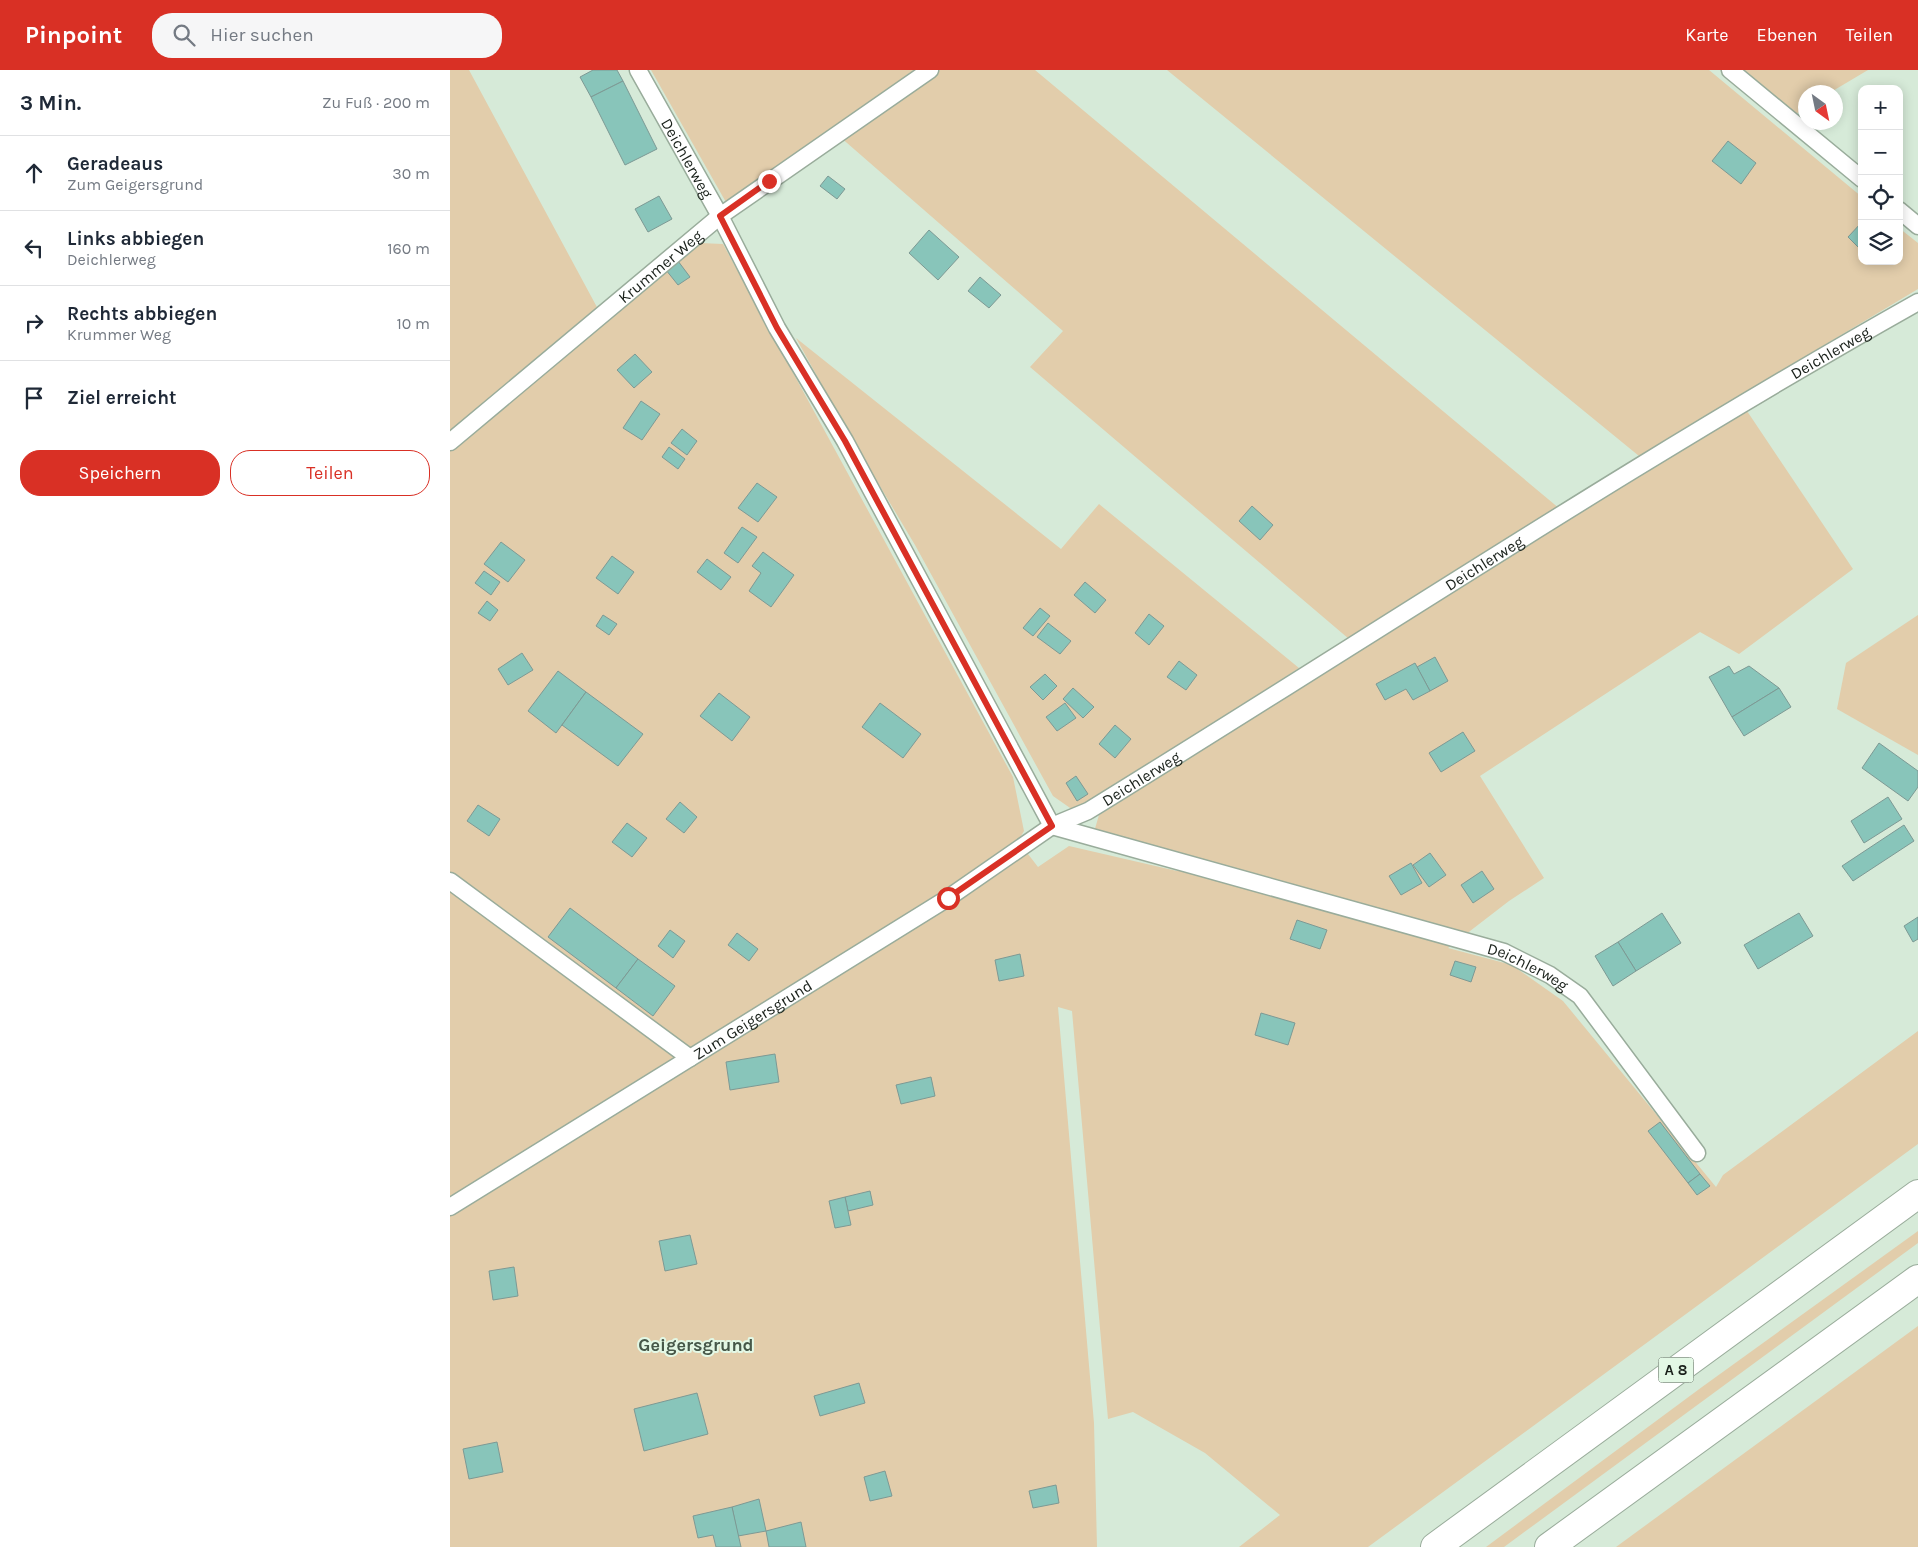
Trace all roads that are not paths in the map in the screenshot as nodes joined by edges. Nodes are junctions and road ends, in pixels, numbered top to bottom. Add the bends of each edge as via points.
1 (638, 70) edge
2 (930, 70) edge
3 (1730, 70) edge
4 (1858, 176) edge
5 (1903, 213) edge
6 (720, 216) junction
7 (1918, 226) edge
8 (1918, 302) edge
9 (450, 442) edge
10 (1052, 826) junction
11 (450, 881) edge
12 (690, 1058) junction
13 (1698, 1153) dead end
14 (1918, 1194) edge
15 (450, 1207) edge
16 (1918, 1278) edge
17 (1435, 1547) edge
18 (1549, 1547) edge

1 - 6 lane, Deichlerweg
2 - 6 lane, Krummer Weg
3 - 4 lane
5 - 7 lane
6 - 9 lane, Krummer Weg
6 - 10 lane, Deichlerweg via 777,328 845,441
8 - 10 lane, Deichlerweg via 1629,472 1088,812
10 - 12 lane, Zum Geigersgrund via 948,898
10 - 13 lane, Deichlerweg via 1504,952 1550,975 1580,996
11 - 12 lane
12 - 15 lane, Zum Geigersgrund
14 - 17 highway, A 8
16 - 18 highway

